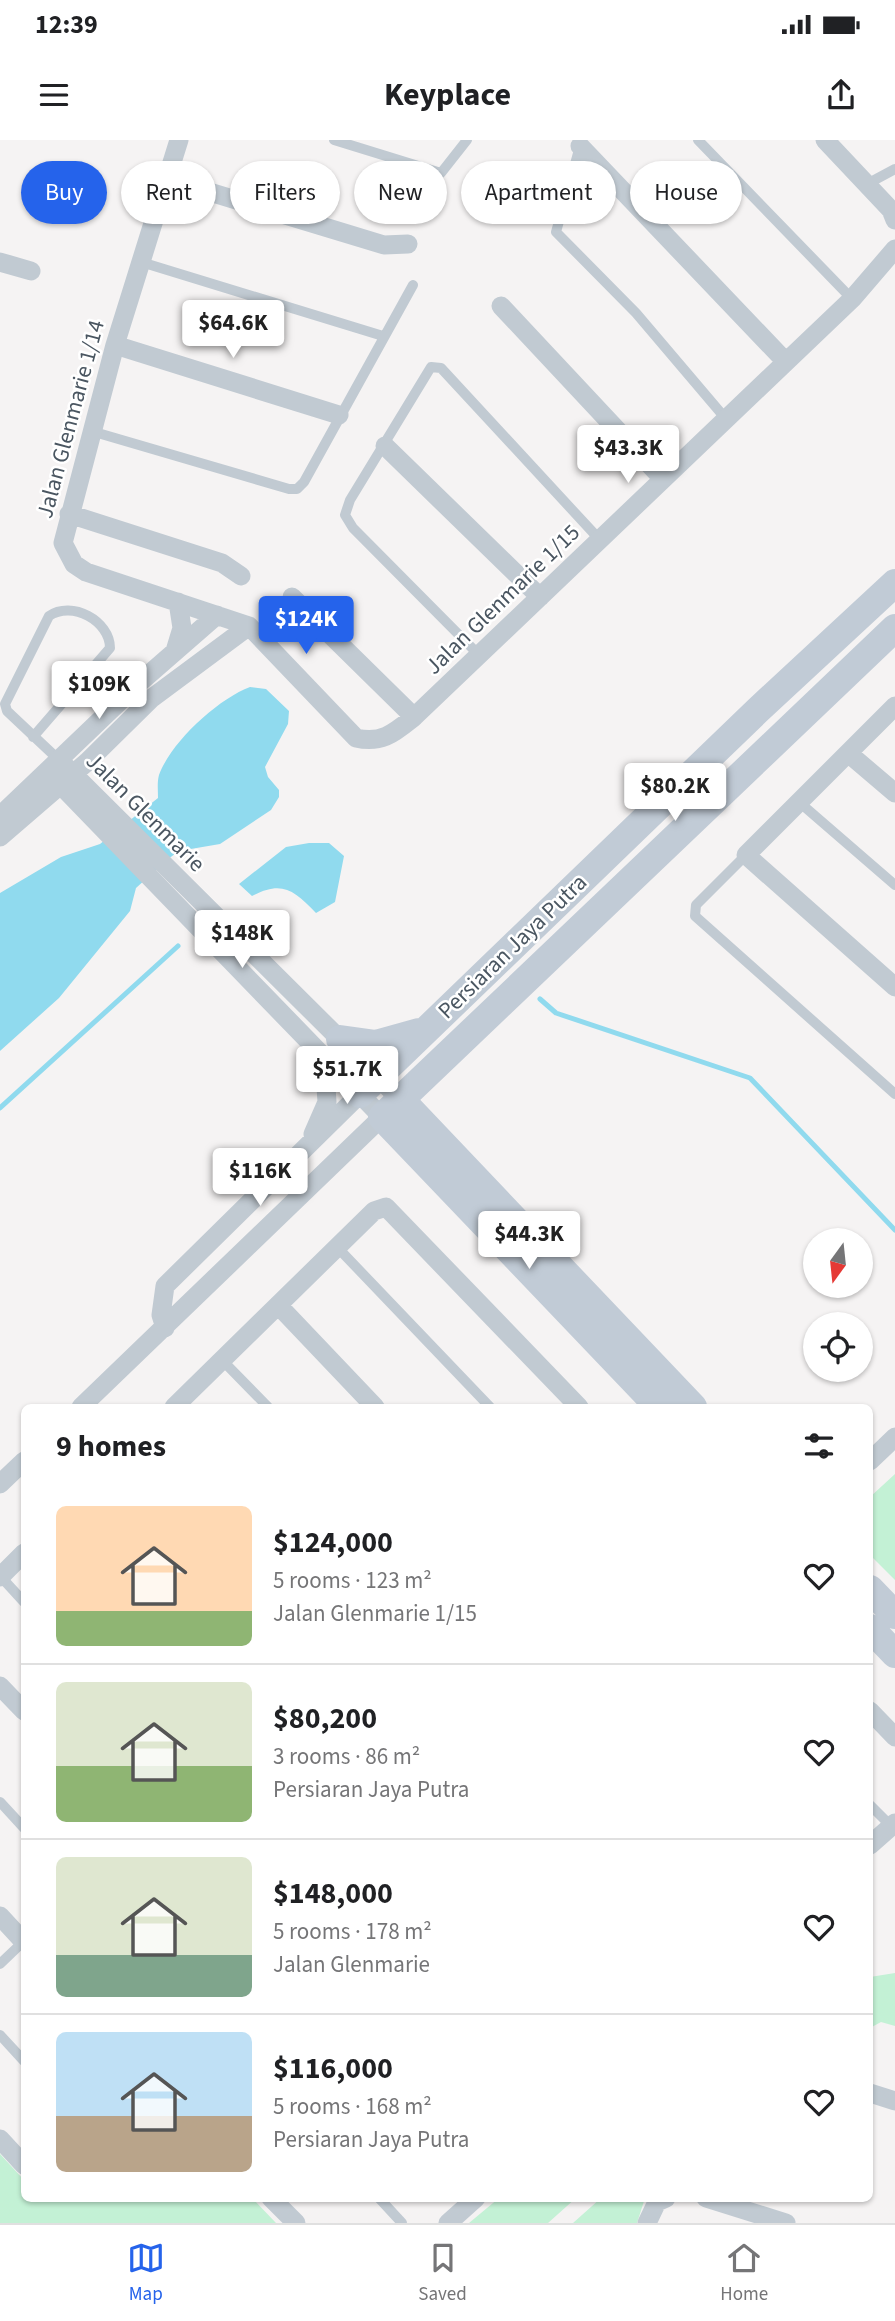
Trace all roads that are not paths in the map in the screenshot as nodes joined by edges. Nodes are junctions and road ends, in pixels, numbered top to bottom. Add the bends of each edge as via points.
1 (179, 140) edge
2 (334, 140) edge
3 (467, 140) edge
4 (698, 140) edge
5 (825, 140) edge
6 (578, 143) edge
7 (173, 161) edge
8 (895, 169) edge
9 (867, 184) junction
10 (216, 194) edge
11 (895, 220) edge
12 (153, 224) edge
13 (408, 244) dead end
14 (895, 249) edge
15 (0, 261) edge
16 (141, 262) junction
17 (31, 271) dead end
18 (413, 285) dead end
19 (852, 299) junction
20 (501, 306) dead end
21 (383, 336) junction
22 (115, 345) junction
23 (786, 362) junction
24 (339, 415) junction
25 (726, 419) junction
26 (91, 430) junction
27 (385, 446) junction
28 (663, 479) junction
29 (69, 514) junction
30 (600, 540) junction
31 (241, 576) dead end
32 (895, 583) edge
33 (292, 597) dead end
34 (540, 597) junction
35 (178, 602) junction
36 (217, 615) junction
37 (249, 626) junction
38 (895, 628) edge
39 (176, 651) junction
40 (479, 655) junction
41 (145, 690) junction
42 (895, 706) edge
43 (414, 717) junction
44 (35, 739) junction
45 (849, 754) junction
46 (60, 772) junction
47 (895, 793) edge
48 (799, 802) junction
49 (0, 816) edge
50 (0, 837) edge
51 (746, 855) junction
52 (895, 885) edge
53 (895, 987) edge
54 (425, 1030) junction
55 (332, 1048) junction
56 (369, 1085) junction
57 (895, 1094) edge
58 (391, 1109) junction
59 (308, 1145) junction
60 (337, 1247) junction
61 (278, 1305) junction
62 (165, 1328) junction
63 (222, 1360) junction
64 (85, 1404) edge
65 (177, 1404) edge
66 (265, 1404) edge
67 (372, 1404) edge
68 (487, 1404) edge
69 (576, 1404) edge
70 (656, 1404) edge
71 (690, 1404) edge
72 (895, 1437) edge
73 (873, 1458) edge
74 (21, 1464) edge
75 (0, 1484) edge
76 (21, 1556) edge
77 (0, 1577) edge
78 (873, 1593) edge
79 (21, 1599) edge
80 (895, 1615) edge
81 (873, 1631) edge
82 (895, 1654) edge
83 (0, 1686) edge
84 (21, 1708) edge
85 (873, 1714) edge
86 (895, 1737) edge
87 (0, 1802) edge
88 (873, 1808) edge
89 (21, 1825) edge
90 (893, 1825) edge
91 (873, 1842) edge
92 (0, 1916) edge
93 (21, 1938) edge
94 (21, 1944) edge
95 (0, 1964) edge
96 (0, 2035) edge
97 (21, 2058) edge
98 (873, 2094) edge
99 (895, 2101) edge
100 (0, 2139) edge
101 (21, 2162) edge
102 (275, 2202) edge
103 (383, 2202) edge
104 (472, 2202) edge
105 (657, 2202) edge
106 (719, 2202) edge
107 (296, 2223) edge
108 (402, 2223) edge
109 (448, 2223) edge
110 (647, 2223) edge
111 (786, 2223) edge

1 - 7 street, Jalan Glenmarie 1/14
2 - 3 lane via 441,173
4 - 19 lane
5 - 9 street
6 - 23 street
6 - 25 lane via 556,232 636,313
8 - 9 lane
9 - 11 street
10 - 13 street via 384,245
12 - 16 street, Jalan Glenmarie 1/14
14 - 19 street, Jalan Glenmarie 1/15
15 - 17 street
16 - 21 lane
16 - 22 street, Jalan Glenmarie 1/14
18 - 21 lane
19 - 23 street, Jalan Glenmarie 1/15
20 - 28 street
21 - 24 lane
22 - 24 street
22 - 26 street, Jalan Glenmarie 1/14
23 - 25 street, Jalan Glenmarie 1/15
24 - 26 lane via 297,489
25 - 28 street, Jalan Glenmarie 1/15
26 - 29 street, Jalan Glenmarie 1/14
27 - 30 lane via 430,367 441,368
27 - 34 street
27 - 40 lane via 345,515
28 - 30 street, Jalan Glenmarie 1/15
29 - 31 street via 222,563
29 - 35 street, Jalan Glenmarie 1/14 via 63,543 74,564
30 - 34 street, Jalan Glenmarie 1/15
32 - 54 street, Persiaran Jaya Putra
33 - 43 street
34 - 40 street, Jalan Glenmarie 1/15
35 - 36 street, Jalan Glenmarie 1/14
35 - 39 street via 182,628
36 - 37 street, Jalan Glenmarie 1/15
36 - 39 street
37 - 41 street
37 - 43 street, Jalan Glenmarie 1/15 via 356,738 373,742 388,738
38 - 58 street, Persiaran Jaya Putra
39 - 41 street
40 - 43 street, Jalan Glenmarie 1/15
41 - 46 street
42 - 45 street
44 - 44 lane via 110,648 110,635 100,622 67,610 49,616 5,705
44 - 46 lane
44 - 46 lane
45 - 47 street
45 - 48 street
46 - 49 street
46 - 50 street
46 - 55 street, Jalan Glenmarie
48 - 51 street
48 - 52 lane
51 - 53 street
51 - 57 lane via 696,905 695,916
54 - 55 street via 376,1044
54 - 56 street, Persiaran Jaya Putra
55 - 56 street, Jalan Glenmarie
55 - 59 street via 327,1102
56 - 58 street, Jalan Glenmarie
56 - 59 street, Persiaran Jaya Putra
58 - 62 street, Persiaran Jaya Putra
58 - 70 street
58 - 71 street
59 - 62 street, Persiaran Jaya Putra via 165,1286 161,1315
60 - 61 street
60 - 68 lane
60 - 69 street via 374,1211 386,1207
61 - 63 street
61 - 67 street
62 - 64 street, Persiaran Jaya Putra
63 - 65 street
63 - 66 lane
72 - 73 street
74 - 75 street
76 - 77 street
77 - 79 lane
78 - 80 street
81 - 82 street
83 - 84 street
85 - 86 street
87 - 89 lane
88 - 90 lane
90 - 91 street
92 - 93 street
94 - 95 lane
96 - 97 lane
98 - 99 street
100 - 101 street
102 - 107 street
103 - 108 lane
104 - 109 street
105 - 110 street
106 - 111 street

